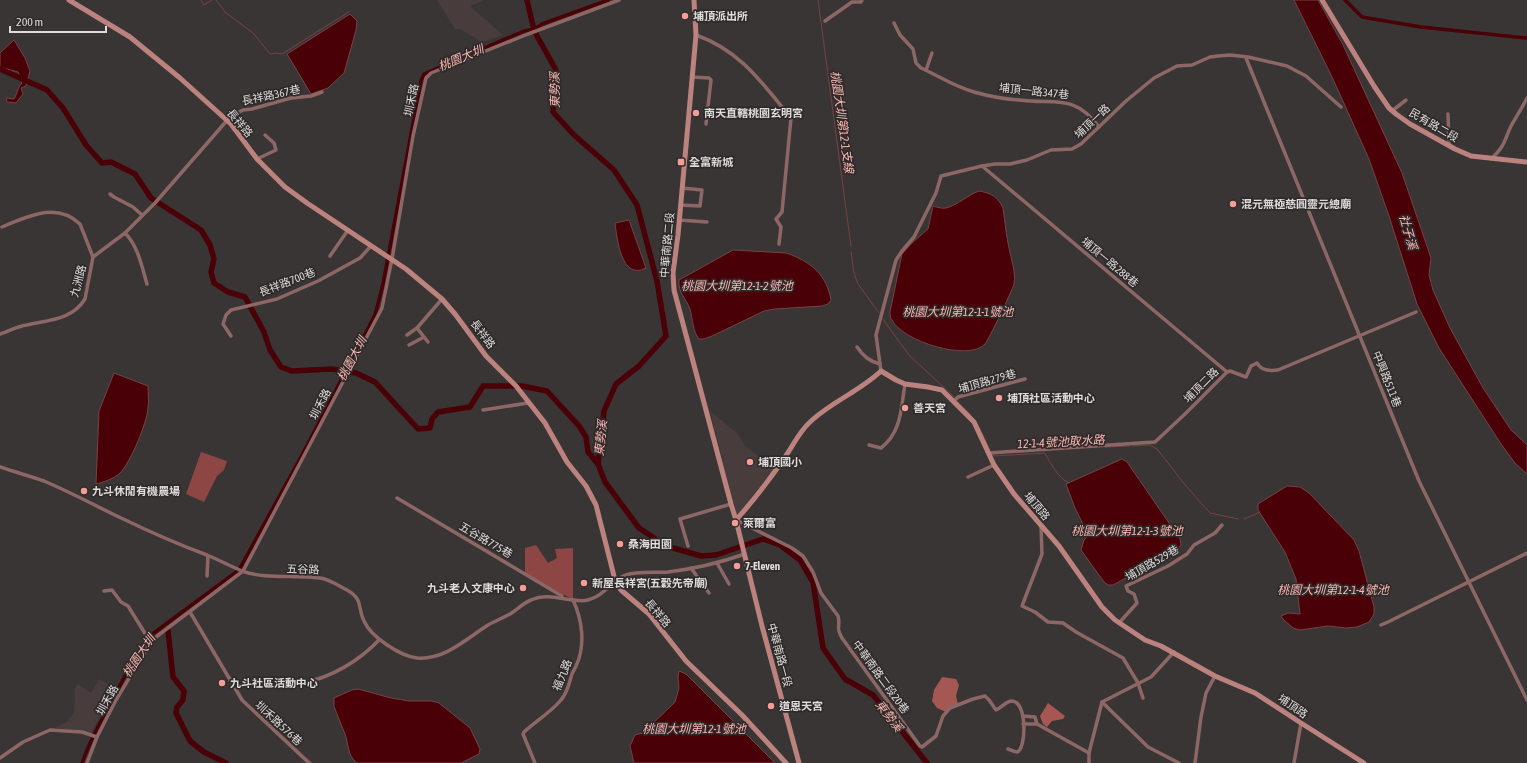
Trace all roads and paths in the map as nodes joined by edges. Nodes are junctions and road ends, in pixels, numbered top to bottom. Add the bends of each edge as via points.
1 (69, 0) edge
2 (619, 0) edge
3 (694, 0) edge
4 (862, 0) edge
5 (1322, 0) edge
6 (77, 2) edge
7 (825, 21) dead end
8 (894, 23) dead end
9 (696, 35) junction
10 (932, 53) dead end
11 (1246, 58) junction
12 (926, 70) junction
13 (692, 77) junction
14 (322, 92) dead end
15 (1527, 98) edge
16 (1406, 100) dead end
17 (1341, 108) dead end
18 (1392, 111) junction
19 (1448, 114) dead end
20 (227, 121) junction
21 (706, 124) dead end
22 (1099, 127) junction
23 (265, 135) dead end
24 (1449, 146) junction
25 (1492, 158) junction
26 (257, 159) junction
27 (1527, 162) edge
28 (982, 166) junction
29 (682, 188) junction
30 (110, 194) dead end
31 (680, 205) junction
32 (142, 215) junction
33 (679, 220) junction
34 (707, 222) dead end
35 (2, 227) dead end
36 (348, 230) junction
37 (125, 233) junction
38 (780, 244) dead end
39 (371, 246) junction
40 (330, 256) dead end
41 (93, 257) junction
42 (390, 258) junction
43 (147, 284) dead end
44 (442, 299) junction
45 (1416, 312) dead end
46 (417, 328) junction
47 (0, 334) edge
48 (407, 335) dead end
49 (231, 336) dead end
50 (424, 337) junction
51 (1360, 337) junction
52 (428, 342) dead end
53 (409, 345) dead end
54 (856, 347) dead end
55 (880, 364) junction
56 (882, 371) junction
57 (1227, 372) junction
58 (1025, 379) dead end
59 (905, 384) junction
60 (954, 401) junction
61 (528, 403) junction
62 (482, 410) dead end
63 (869, 445) dead end
64 (989, 453) junction
65 (994, 465) junction
66 (0, 467) edge
67 (968, 477) dead end
68 (397, 498) dead end
69 (731, 504) junction
70 (736, 520) junction
71 (1222, 525) dead end
72 (1041, 526) junction
73 (738, 531) joint
74 (688, 546) dead end
75 (744, 553) junction
76 (1527, 553) edge
77 (208, 556) junction
78 (716, 563) junction
79 (691, 568) junction
80 (241, 570) junction
81 (207, 576) dead end
82 (616, 580) junction
83 (1469, 583) junction
84 (729, 584) dead end
85 (104, 591) dead end
86 (709, 593) dead end
87 (565, 598) junction
88 (573, 600) junction
89 (190, 612) junction
90 (1119, 623) junction
91 (1381, 625) dead end
92 (151, 640) junction
93 (379, 640) junction
94 (1174, 652) junction
95 (1215, 676) junction
96 (303, 683) dead end
97 (1138, 683) junction
98 (1143, 698) dead end
99 (1527, 700) edge
100 (1102, 702) junction
101 (1023, 716) junction
102 (1301, 723) junction
103 (1024, 724) junction
104 (1037, 724) junction
105 (96, 737) junction
106 (1008, 749) dead end
107 (1089, 753) junction
108 (0, 758) edge
109 (87, 763) edge
110 (309, 763) edge
111 (535, 763) edge
112 (786, 763) edge
113 (799, 763) edge
114 (1089, 763) edge
115 (1179, 763) edge
116 (1196, 763) edge
117 (1294, 763) edge
118 (1364, 763) edge

1 - 6 street, 長祥路
2 - 42 street, 圳禾路 via 431,73 426,78
3 - 9 street, 中華南路二段
4 - 7 street via 852,2
5 - 18 street, 民有路二段
6 - 20 street, 長祥路 via 130,37
8 - 12 street, 埔頂一路347巷 via 900,35 913,49 916,63
9 - 13 street, 中華南路二段
9 - 38 street via 732,53 791,118 782,212 776,218 781,227
10 - 12 street
11 - 17 street, 埔頂一路 via 1287,66 1306,76
11 - 22 street, 埔頂一路 via 1230,55 1210,57 1192,66 1171,69 1154,78
11 - 51 street, 中興路511巷
12 - 22 street, 埔頂一路347巷 via 959,88 975,92 1020,101 1072,103 1088,113
13 - 21 street via 709,78 712,82
13 - 29 street, 中華南路二段
14 - 20 street, 長祥路367巷 via 243,110
15 - 25 street via 1505,143
16 - 18 street
18 - 24 street, 民有路二段
19 - 24 street
20 - 26 street, 長祥路
20 - 32 street, 九洲路
22 - 28 street, 埔頂一路 via 1072,149 1051,150 1010,164
23 - 26 street via 274,143 276,150
24 - 25 street, 民有路二段 via 1471,156
25 - 27 street, 民有路二段
26 - 36 street, 長祥路 via 285,187
28 - 55 street, 埔頂一路 via 941,176 936,193 914,237 896,260 876,335
28 - 57 street, 埔頂一路288巷
29 - 31 street, 中華南路二段
29 - 31 street via 702,190 700,206
30 - 32 street
31 - 33 street, 中華南路二段
32 - 37 street, 九洲路
33 - 34 street
33 - 69 street, 中華南路二段 via 673,273 674,290
35 - 41 street via 38,213 64,215 80,224
36 - 39 street, 長祥路
36 - 40 street
37 - 41 street, 九洲路
37 - 43 street via 135,247
39 - 42 street, 長祥路
39 - 49 street, 長祥路700巷 via 360,258 318,282 276,299 231,310 223,324
41 - 47 street, 九洲路 via 85,299 72,314
42 - 44 street, 長祥路
42 - 80 street, 圳禾路 via 382,308
44 - 46 street
44 - 61 street, 長祥路 via 486,356
45 - 51 street, 埔頂二路
46 - 48 street
46 - 50 street
50 - 52 street
50 - 53 street
51 - 57 street, 埔頂二路 via 1278,370 1262,368 1257,364 1251,366 1246,377
51 - 83 street, 中興路511巷 via 1419,481
54 - 55 street via 863,356
55 - 56 street, 埔頂一路
56 - 59 street, 埔頂路
56 - 70 street via 808,423 790,451
57 - 64 street, 埔頂二路 via 1155,442
58 - 60 street, 埔頂路279巷 via 958,397
59 - 60 street, 埔頂路 via 942,390
59 - 63 street via 897,428 881,448
60 - 64 street, 埔頂路 via 974,422
61 - 62 street
61 - 82 street, 長祥路 via 545,423 596,505
64 - 65 street, 埔頂路
65 - 67 street
65 - 72 street, 埔頂路
66 - 77 street, 五谷路 via 41,480
68 - 87 street, 五谷路775巷
69 - 70 street, 中華南路二段
69 - 74 street via 680,519
70 - 73 street, 中華南路二段
70 - 101 street, 中華南路二段20巷 via 803,556 814,572 822,593 838,616 837,628 842,638 920,746 936,736 950,708 973,698 987,697 996,710 1013,701 1019,704
71 - 90 street, 埔頂路529巷 via 1215,533 1194,545 1168,566 1126,586 1134,594 1137,603
72 - 90 street, 埔頂路 via 1059,546 1102,607
72 - 97 street via 1042,554 1022,606 1036,612 1048,622 1063,623 1123,658
73 - 75 street, 中華南路一段
75 - 78 street
75 - 113 street, 中華南路一段
76 - 83 street
77 - 80 street, 五谷路
77 - 81 street
78 - 79 street
78 - 84 street
79 - 82 street via 659,573 626,574
79 - 86 street
80 - 89 street, 圳禾路
80 - 93 street, 五谷路 via 283,578 322,578 331,582 357,598 364,622
82 - 88 street, 五谷路 via 598,597 590,600
82 - 112 street, 長祥路 via 621,590 649,614 686,661 742,715
83 - 91 street
83 - 99 street, 中興路511巷
85 - 92 street via 112,590 121,602 128,606
87 - 88 street, 五谷路
87 - 93 street, 五谷路 via 543,597 531,600 450,651 433,657 412,657
88 - 111 street, 福九路 via 582,626 582,644 577,665 561,700 523,734
89 - 92 street, 圳禾路
89 - 110 street, 圳禾路576巷 via 242,700
90 - 94 street, 埔頂路 via 1145,640
92 - 105 street, 圳禾路
93 - 96 street via 355,662 324,677
94 - 95 street, 埔頂路
94 - 97 street via 1151,677
95 - 102 street, 埔頂路 via 1255,693
95 - 116 street via 1206,693
97 - 98 street
97 - 100 street
100 - 107 street
100 - 115 street via 1148,747
101 - 103 street
101 - 104 street via 1035,717
102 - 117 street
102 - 118 street, 埔頂路
103 - 104 street
103 - 106 street via 1022,748 1017,752
104 - 107 street
105 - 108 street via 82,732 50,730 23,742
105 - 109 street, 圳禾路
107 - 114 street

